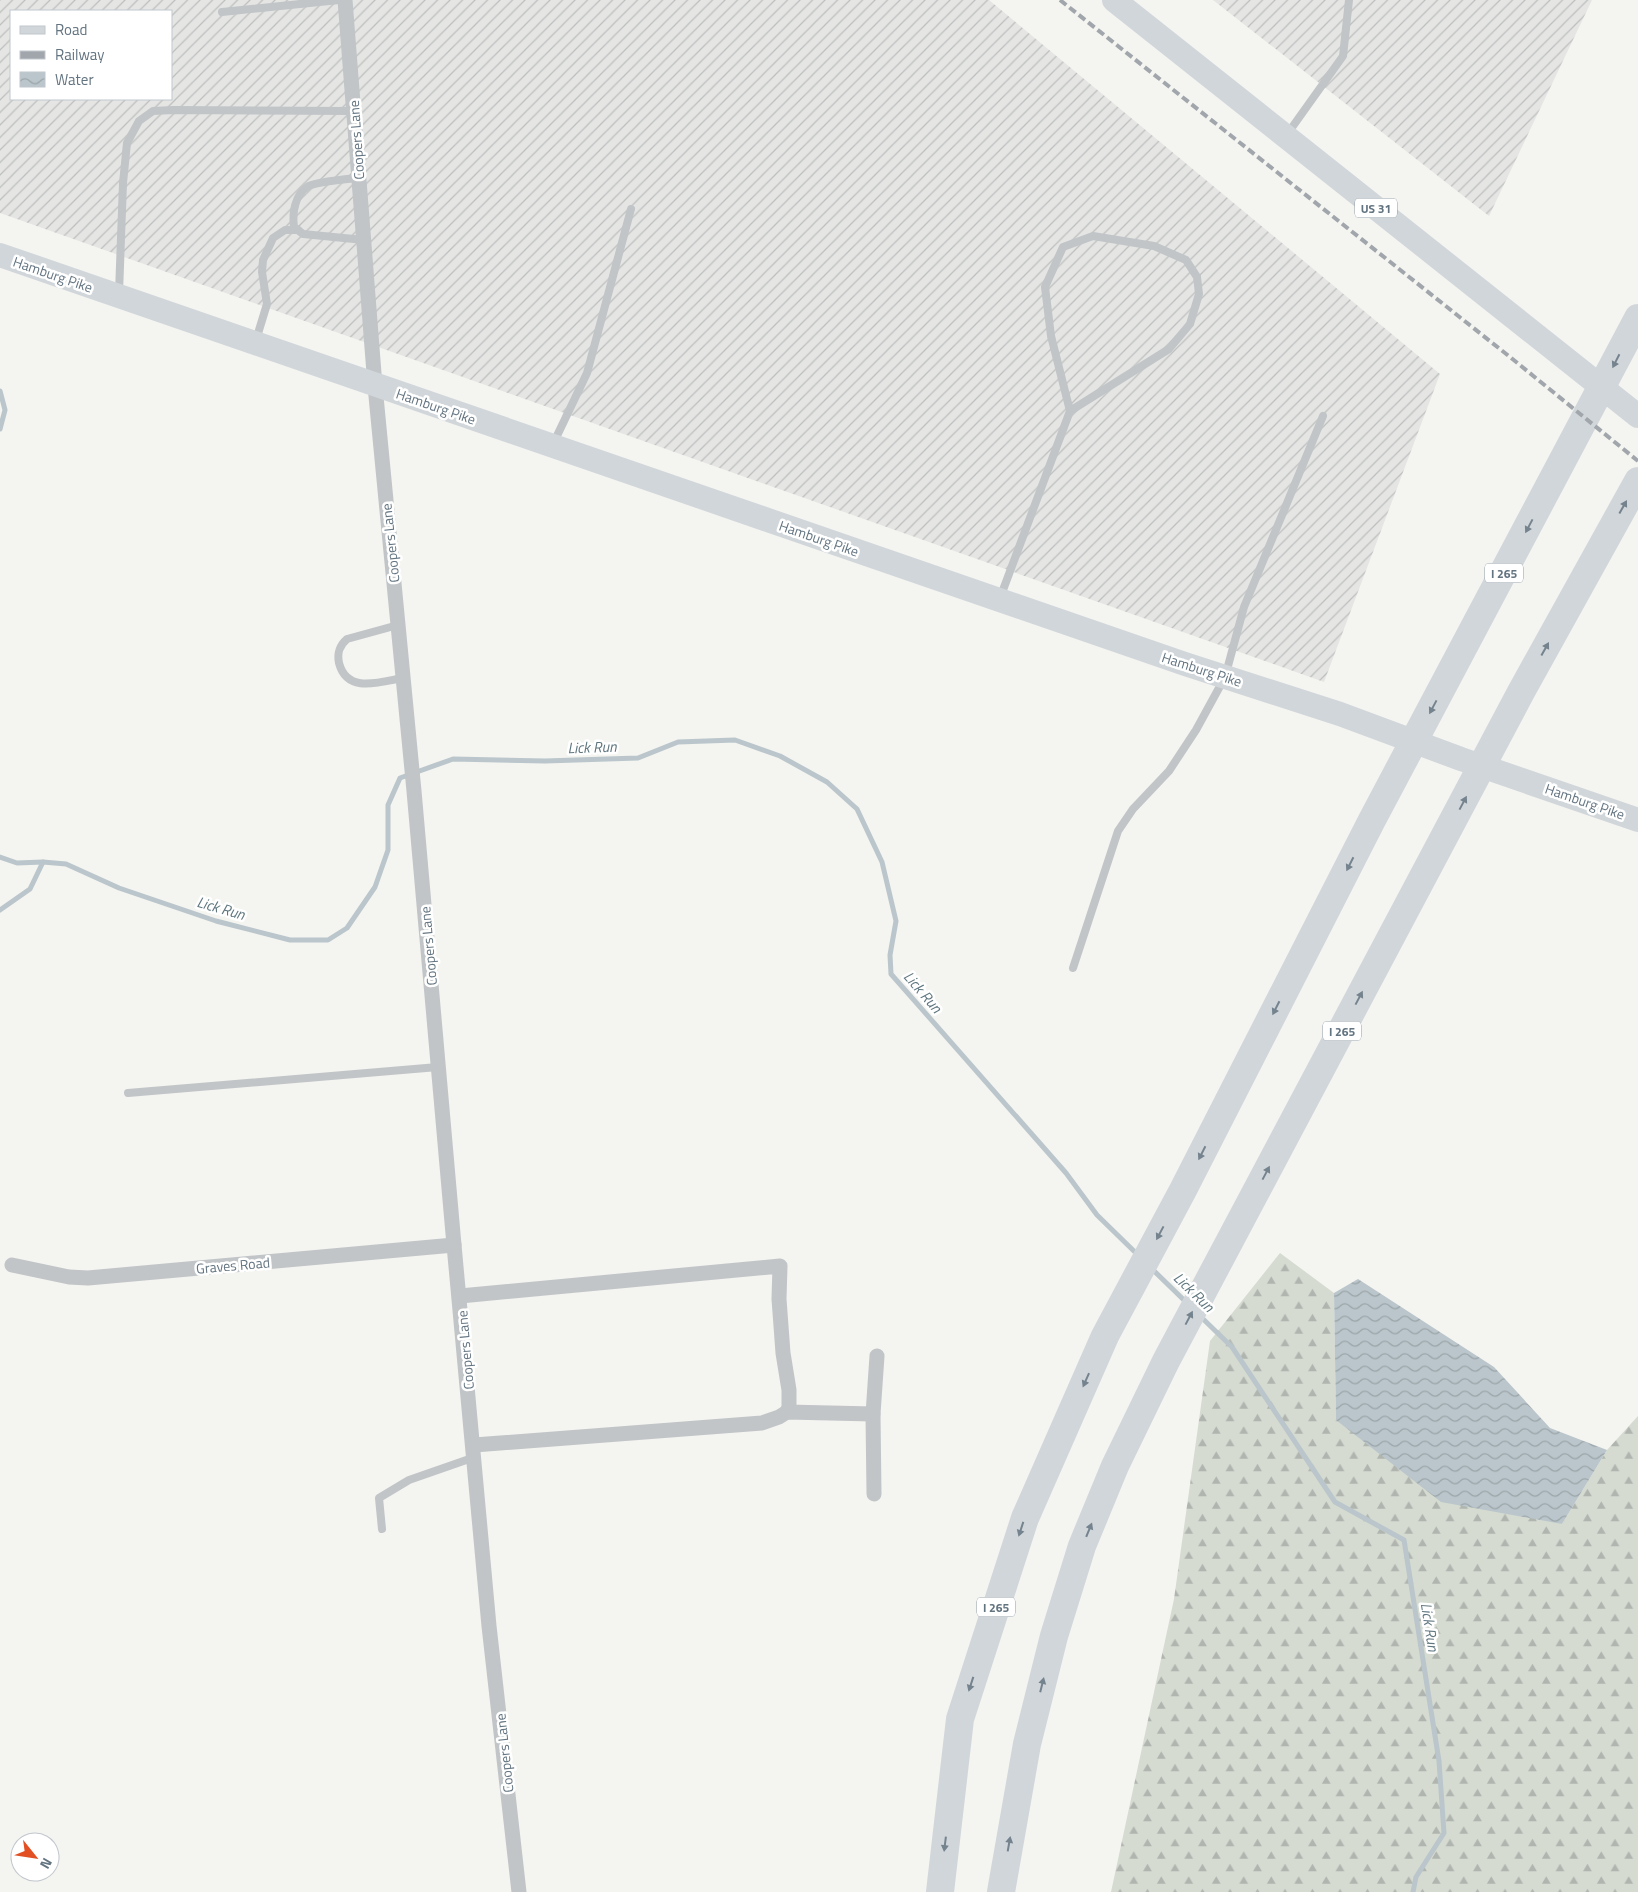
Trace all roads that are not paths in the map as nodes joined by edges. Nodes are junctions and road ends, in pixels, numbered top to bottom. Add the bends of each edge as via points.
1 (338, 0) edge
2 (344, 0) edge
3 (1114, 0) edge
4 (1349, 0) edge
5 (222, 12) dead end
6 (353, 111) junction
7 (1285, 137) junction
8 (358, 178) junction
9 (631, 209) dead end
10 (298, 230) junction
11 (364, 240) junction
12 (0, 255) edge
13 (119, 296) junction
14 (1638, 318) edge
15 (255, 344) junction
16 (375, 386) junction
17 (1070, 411) junction
18 (1323, 416) dead end
19 (1638, 416) edge
20 (552, 446) junction
21 (1638, 480) edge
22 (999, 600) junction
23 (398, 625) junction
24 (1225, 677) junction
25 (403, 678) junction
26 (1638, 820) edge
27 (1072, 968) dead end
28 (438, 1068) junction
29 (128, 1093) dead end
30 (454, 1245) junction
31 (12, 1265) dead end
32 (460, 1296) junction
33 (877, 1356) dead end
34 (787, 1412) junction
35 (873, 1414) junction
36 (474, 1451) junction
37 (874, 1494) dead end
38 (382, 1529) dead end
39 (519, 1892) edge
40 (940, 1892) edge
41 (1002, 1892) edge

1 - 5 lane
2 - 6 street, Coopers Lane
3 - 7 main road, US 31
4 - 7 lane via 1343,56
6 - 8 street, Coopers Lane
6 - 13 lane via 173,110 153,111 139,121 127,143
7 - 19 main road, US 31
8 - 10 lane via 308,186 299,196 292,216
8 - 11 street, Coopers Lane
9 - 20 lane via 586,373
10 - 11 lane via 303,234
10 - 15 lane via 285,230 273,238 263,260 267,304
11 - 16 street, Coopers Lane
12 - 13 main road, Hamburg Pike
13 - 15 main road, Hamburg Pike
14 -> 40 highway, I 265 via 1372,820 1105,1336 1025,1518 960,1720
15 - 16 main road, Hamburg Pike
16 - 20 main road, Hamburg Pike
16 - 23 street, Coopers Lane
17 - 17 lane via 1051,336 1045,287 1063,247 1093,236 1154,246 1186,260 1197,277 1199,294 1190,324 1169,349
17 - 22 lane
18 - 24 lane via 1244,606
20 - 22 main road, Hamburg Pike
41 -> 21 highway, I 265 via 1026,1744 1057,1627 1082,1546 1115,1466 1166,1361 1521,692
22 - 24 main road, Hamburg Pike
23 - 25 street, Coopers Lane
23 - 25 lane via 347,638 341,644 338,656 342,674 351,682 366,684
24 - 26 main road, Hamburg Pike via 1340,714
24 - 27 lane via 1169,771 1133,809 1118,831
25 - 28 street, Coopers Lane
28 - 29 lane
28 - 30 street, Coopers Lane
30 - 31 street, Graves Road via 88,1278
30 - 32 street, Coopers Lane
32 - 34 street via 780,1266 783,1352 789,1390
32 - 36 street, Coopers Lane
33 - 35 street
34 - 35 street
34 - 36 street via 762,1423
35 - 37 street
36 - 38 lane via 409,1480 379,1498
36 - 39 street, Coopers Lane via 490,1635

